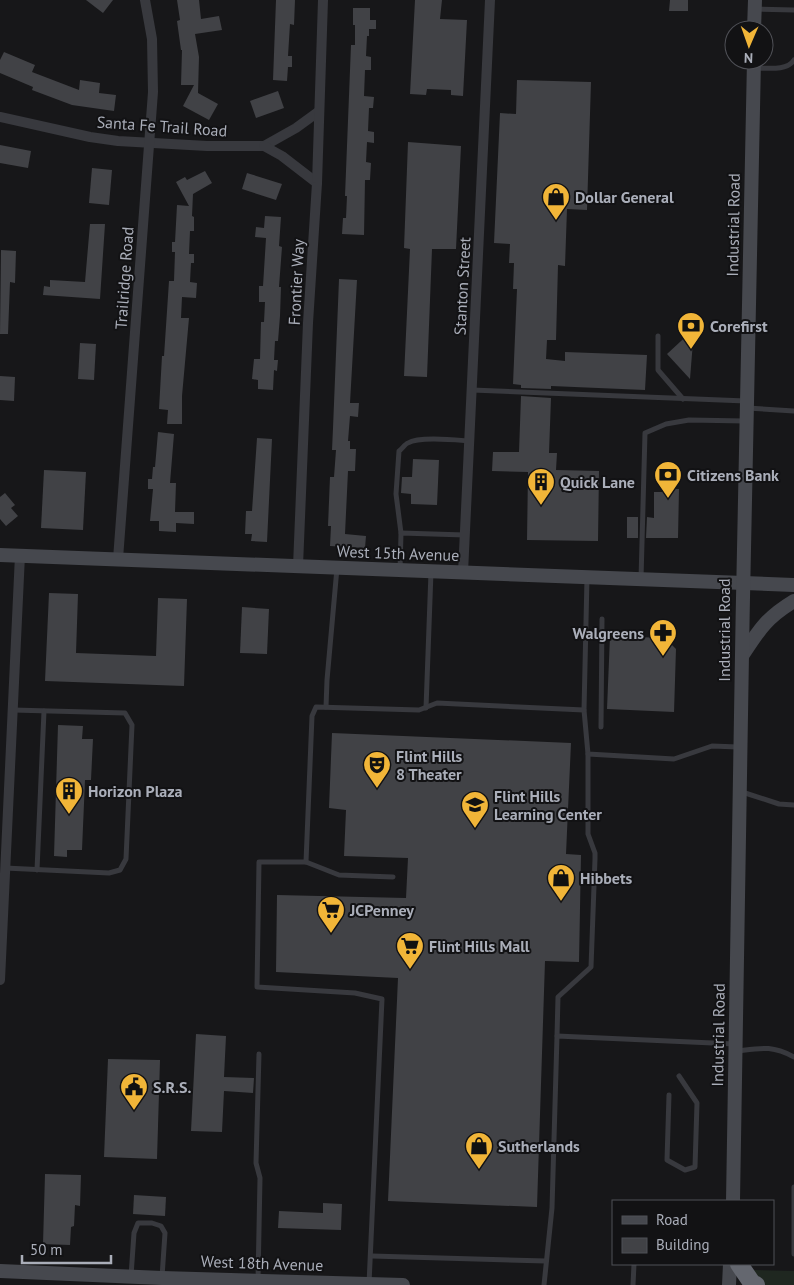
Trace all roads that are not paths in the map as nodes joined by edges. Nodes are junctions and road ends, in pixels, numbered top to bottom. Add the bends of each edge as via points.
1 (145, 0) edge
2 (323, 0) edge
3 (490, 0) edge
4 (755, 4) edge
5 (794, 10) edge
6 (754, 20) edge
7 (794, 60) edge
8 (774, 66) edge
9 (754, 70) edge
10 (318, 112) junction
11 (0, 117) edge
12 (150, 143) junction
13 (264, 146) junction
14 (317, 182) junction
15 (658, 336) dead end
16 (472, 390) junction
17 (683, 398) junction
18 (746, 410) junction
19 (794, 411) edge
20 (469, 441) junction
21 (401, 533) junction
22 (465, 535) junction
23 (0, 555) edge
24 (20, 555) junction
25 (118, 559) junction
26 (298, 566) junction
27 (337, 568) junction
28 (400, 570) junction
29 (431, 571) junction
30 (463, 573) junction
31 (588, 578) junction
32 (641, 580) junction
33 (742, 583) junction
34 (794, 585) edge
35 (794, 602) edge
36 (602, 619) dead end
37 (742, 656) junction
38 (326, 707) junction
39 (426, 708) junction
40 (12, 710) junction
41 (584, 710) junction
42 (44, 711) junction
43 (601, 728) dead end
44 (741, 747) junction
45 (588, 754) junction
46 (740, 791) junction
47 (794, 805) edge
48 (306, 862) junction
49 (5, 868) junction
50 (37, 870) junction
51 (393, 877) dead end
52 (2, 915) edge
53 (0, 980) edge
54 (557, 1036) junction
55 (735, 1048) junction
56 (259, 1054) dead end
57 (794, 1057) edge
58 (679, 1076) dead end
59 (669, 1095) dead end
60 (794, 1188) edge
61 (733, 1200) edge
62 (794, 1254) edge
63 (372, 1256) junction
64 (546, 1261) junction
65 (634, 1265) edge
66 (730, 1265) edge
67 (740, 1265) edge
68 (0, 1271) edge
69 (131, 1276) junction
70 (162, 1278) junction
71 (68, 1279) edge
72 (258, 1280) junction
73 (237, 1282) edge
74 (370, 1284) edge
75 (396, 1285) edge
76 (403, 1285) edge
77 (544, 1285) edge
78 (634, 1285) edge
79 (729, 1285) edge
80 (756, 1285) edge

1 - 12 street, Trailridge Road via 152,39
2 - 10 street, Frontier Way
3 - 16 street, Stanton Street
4 - 5 lane
4 - 6 street
7 - 8 lane via 789,66
9 - 18 street, Industrial Road
10 - 13 street, Santa Fe Trail Road
10 - 14 street, Frontier Way
11 - 12 street, Santa Fe Trail Road via 90,137
12 - 13 street, Santa Fe Trail Road
12 - 25 street, Trailridge Road
13 - 14 street
14 - 26 street, Frontier Way
15 - 17 lane via 658,370
16 - 17 lane
16 - 20 street, Stanton Street
17 - 18 lane
18 - 19 lane
18 - 32 lane via 666,424 645,434
18 - 33 street, Industrial Road
20 - 21 lane via 417,440 408,442 399,451 396,494
20 - 22 street, Stanton Street
21 - 22 lane
21 - 28 lane
22 - 30 street, Stanton Street
23 - 24 street, West 15th Avenue
24 - 25 street, West 15th Avenue
24 - 40 street
25 - 26 street, West 15th Avenue
26 - 27 street, West 15th Avenue
27 - 28 street, West 15th Avenue
27 - 38 lane
28 - 29 street, West 15th Avenue
29 - 30 street, West 15th Avenue
29 - 39 lane
30 - 31 street, West 15th Avenue
31 - 32 street, West 15th Avenue
31 - 41 lane
32 - 33 street, West 15th Avenue
33 - 34 street, West 15th Avenue
33 - 37 street, Industrial Road
35 - 37 street via 765,622
36 - 43 lane
37 - 44 street, Industrial Road
38 - 39 lane
38 - 48 lane via 316,707 312,716
39 - 41 lane via 437,703
40 - 42 lane
40 - 49 street
41 - 45 lane
42 - 50 lane
42 - 50 lane via 125,713 132,725 126,859 120,870 109,873
44 - 45 lane via 712,746 674,759
44 - 46 street, Industrial Road
45 - 54 lane via 588,834 595,853 591,967 558,997
46 - 47 lane via 780,804
46 - 55 street, Industrial Road
48 - 51 lane via 339,875
48 - 63 lane via 259,862 257,987 355,993 382,999
49 - 50 lane
49 - 52 street
52 - 53 street
54 - 55 lane
54 - 64 lane via 552,1208
55 - 57 lane via 780,1050
55 - 61 street, Industrial Road
56 - 72 lane via 256,1163 260,1178
58 - 59 lane via 697,1103 695,1166 685,1170 667,1160
60 - 62 lane
63 - 64 lane
63 - 74 lane
64 - 77 lane
65 - 78 lane
66 - 79 street
67 - 80 highway
68 - 71 street, West 18th Avenue
69 - 70 street, West 18th Avenue
69 - 70 lane via 134,1234 138,1223 152,1223 161,1226 164,1233
69 - 71 street, West 18th Avenue
70 - 73 street, West 18th Avenue
72 - 73 street, West 18th Avenue
72 - 74 street, West 18th Avenue
74 - 75 street, West 18th Avenue
75 - 76 street, West 18th Avenue

